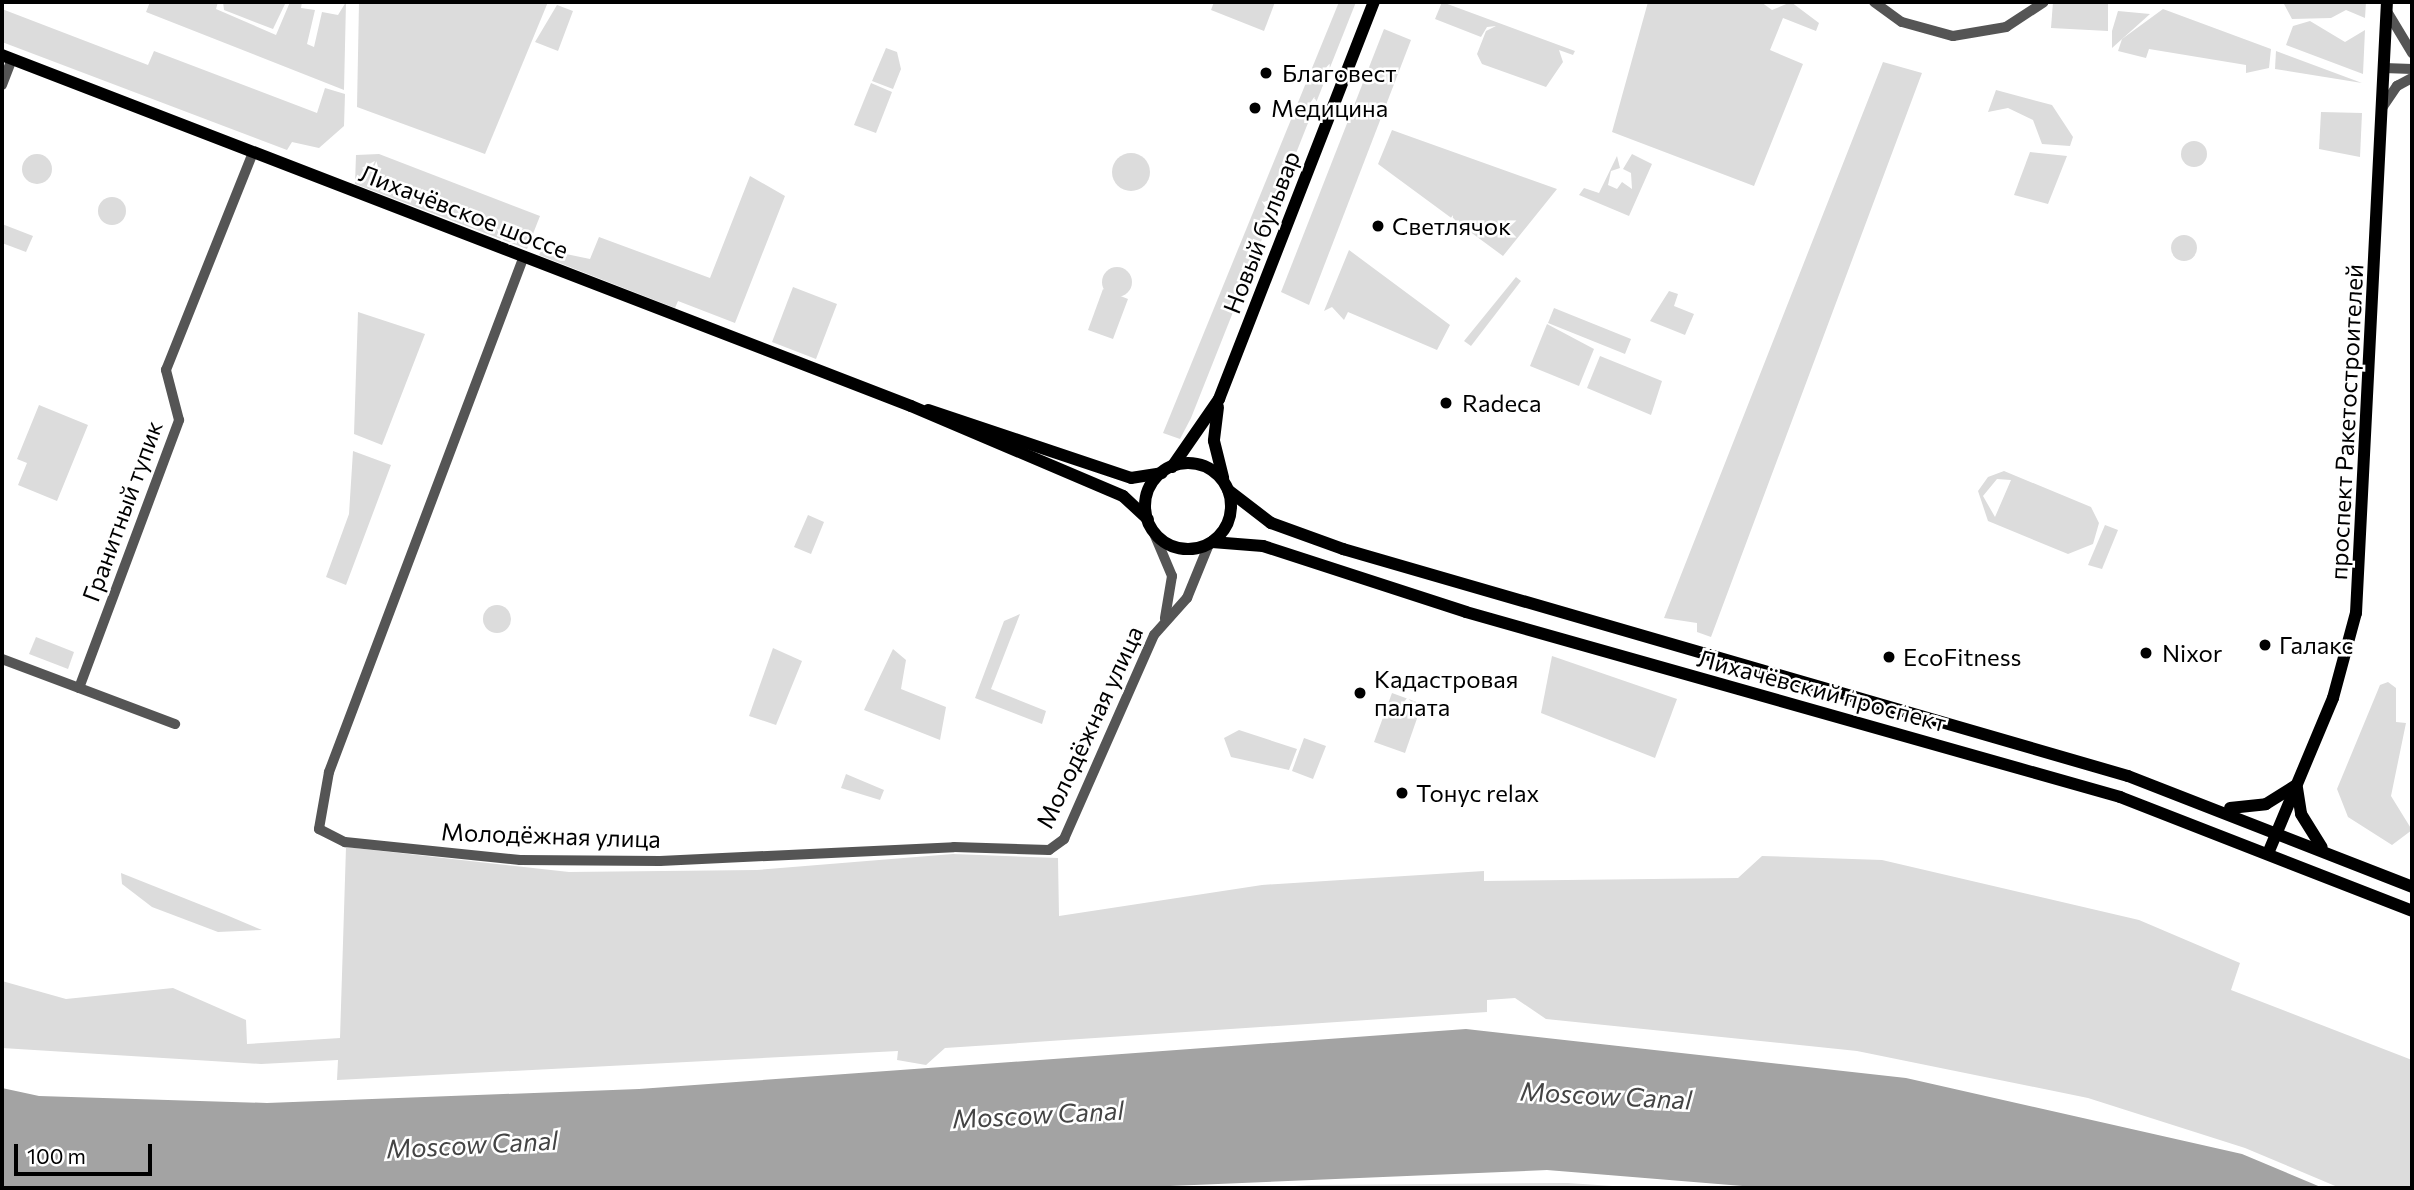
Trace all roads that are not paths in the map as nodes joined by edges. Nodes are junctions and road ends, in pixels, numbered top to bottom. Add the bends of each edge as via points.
1 (1374, 2) edge
2 (1874, 2) edge
3 (2044, 2) edge
4 (2386, 5) edge
5 (2412, 53) edge
6 (7, 57) edge
7 (2384, 68) junction
8 (2412, 69) edge
9 (2412, 78) edge
10 (2, 85) edge
11 (2382, 109) junction
12 (253, 152) junction
13 (524, 256) junction
14 (1219, 399) junction
15 (911, 406) junction
16 (1167, 470) junction
17 (1227, 487) junction
18 (1151, 525) junction
19 (1210, 543) junction
20 (1164, 619) junction
21 (2, 659) edge
22 (79, 688) junction
23 (175, 724) dead end
24 (2297, 784) junction
25 (2218, 807) junction
26 (2278, 831) junction
27 (2269, 851) junction
28 (2325, 851) junction
29 (2412, 887) edge
30 (2412, 911) edge

1 - 14 main road, Новый бульвар
2 - 3 street via 1918,29 1980,34 2019,21
4 - 5 street via 2399,41
4 - 7 main road, проспект Ракетостроителей
6 - 10 street
6 - 12 main road, Лихачёвское шоссе
7 - 8 street
7 - 11 main road, проспект Ракетостроителей
9 - 11 street via 2397,86
11 - 24 main road, проспект Ракетостроителей via 2357,603 2333,698
12 - 13 main road, Лихачёвское шоссе
12 - 22 street, Гранитный тупик via 166,370 179,420
13 - 15 main road, Лихачёвское шоссе
13 - 20 street, Молодёжная улица via 329,772 319,829 345,842 520,860 660,861 954,847 1049,850 1064,839
14 - 16 main road, Новый бульвар
14 - 17 main road, Новый бульвар via 1214,441
15 - 16 main road, Лихачёвское шоссе via 968,419 1131,478
15 - 18 main road, Лихачёвское шоссе via 1123,496
16 - 17 main road, Лихачёвский проспект via 1202,466
16 - 18 main road via 1147,495
17 - 19 main road via 1229,519
17 - 25 main road, Лихачёвский проспект via 1270,523 1407,570 2082,762
18 - 19 main road, Лихачёвский проспект via 1183,548
18 - 20 street, Молодёжная улица via 1172,576
19 - 20 street, Молодёжная улица via 1187,598
19 - 27 main road, Лихачёвский проспект via 1263,546 1466,612 2003,762
21 - 22 street
22 - 23 street
24 - 25 main road via 2266,804
24 - 26 main road, проспект Ракетостроителей
24 - 28 main road via 2301,814
25 - 26 main road, Лихачёвский проспект
26 - 27 main road, проспект Ракетостроителей
26 - 28 main road, Лихачёвский проспект
27 - 30 main road, Лихачёвский проспект
28 - 29 main road, Лихачёвский проспект

